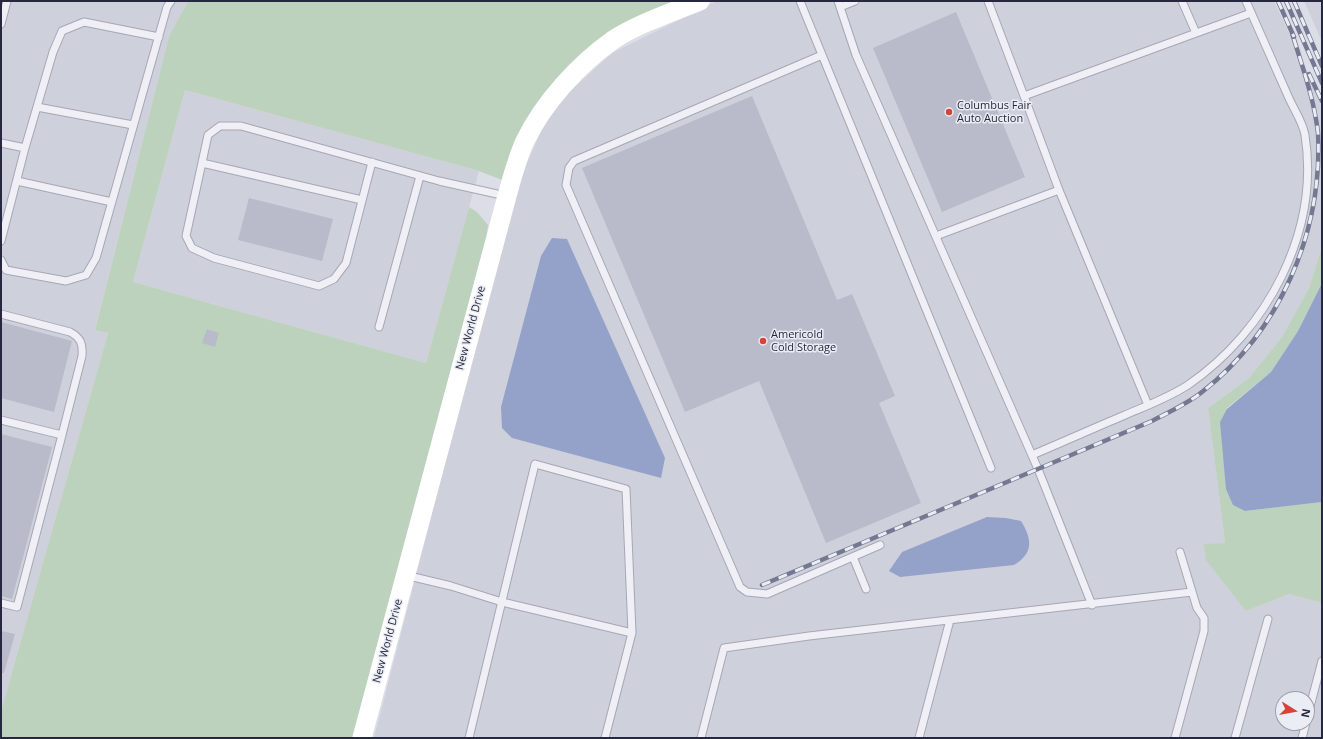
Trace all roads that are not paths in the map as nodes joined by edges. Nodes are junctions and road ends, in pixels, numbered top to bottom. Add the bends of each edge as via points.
1 (7, 1) edge
2 (171, 1) edge
3 (700, 1) edge
4 (800, 1) edge
5 (855, 1) edge
6 (988, 1) edge
7 (1182, 1) edge
8 (1246, 1) edge
9 (839, 4) edge
10 (1251, 13) junction
11 (1, 24) edge
12 (1196, 33) junction
13 (159, 37) junction
14 (822, 55) junction
15 (1024, 96) junction
16 (37, 107) junction
17 (133, 126) junction
18 (1, 143) edge
19 (25, 148) junction
20 (372, 162) junction
21 (202, 163) junction
22 (420, 176) junction
23 (17, 181) junction
24 (1059, 190) junction
25 (506, 196) junction
26 (362, 200) junction
27 (112, 202) junction
28 (936, 236) junction
29 (1, 241) edge
30 (1, 260) edge
31 (1, 314) edge
32 (379, 326) dead end
33 (1148, 406) junction
34 (1, 420) edge
35 (62, 435) junction
36 (1032, 455) junction
37 (991, 468) dead end
38 (880, 545) dead end
39 (1180, 552) dead end
40 (853, 557) junction
41 (406, 576) junction
42 (866, 589) dead end
43 (1192, 592) junction
44 (502, 602) junction
45 (1, 603) edge
46 (1092, 604) junction
47 (1268, 619) dead end
48 (950, 620) junction
49 (632, 633) junction
50 (1322, 661) edge
51 (1314, 691) edge
52 (362, 738) edge
53 (469, 738) edge
54 (605, 738) edge
55 (701, 738) edge
56 (919, 738) edge
57 (1175, 738) edge
58 (1235, 738) edge

1 - 11 lane
2 - 13 lane
3 - 25 street, New World Drive via 642,25 614,40 587,61 541,114 526,141
4 - 14 lane
5 - 9 lane
6 - 15 lane
7 - 12 lane
8 - 10 lane
9 - 28 lane via 856,55
10 - 12 lane
10 - 33 lane via 1304,134 1307,183 1303,214 1288,264 1270,299 1241,337 1216,363 1188,385
12 - 15 lane
13 - 16 lane via 84,22 62,31
13 - 17 lane
14 - 37 lane
14 - 40 lane via 574,161 569,168 566,185 740,587 747,592 767,594
15 - 24 lane
16 - 17 lane
16 - 19 lane
17 - 27 lane
18 - 19 lane
19 - 23 lane
20 - 21 lane via 241,126 220,126 208,135
20 - 22 lane
20 - 26 lane
21 - 26 lane
21 - 26 lane via 186,236 192,248 214,258 319,286 334,279 346,263
22 - 25 lane
22 - 32 lane
23 - 27 lane
23 - 29 lane
24 - 28 lane
24 - 33 lane
25 - 41 street, New World Drive
27 - 30 lane via 96,258 86,275 66,281 6,270
28 - 36 lane
31 - 35 lane via 70,332 79,337 83,345 82,356
33 - 36 lane
34 - 35 lane
35 - 45 lane via 17,607
36 - 46 lane
38 - 40 lane
39 - 43 lane
40 - 42 lane
41 - 44 lane via 451,586
41 - 52 street, New World Drive
43 - 46 lane
43 - 57 lane via 1204,618 1204,630
44 - 49 lane
44 - 49 lane via 535,464 626,488
44 - 53 lane
46 - 48 lane
47 - 58 lane
48 - 55 lane via 724,648
48 - 56 lane
49 - 54 lane
50 - 51 lane

